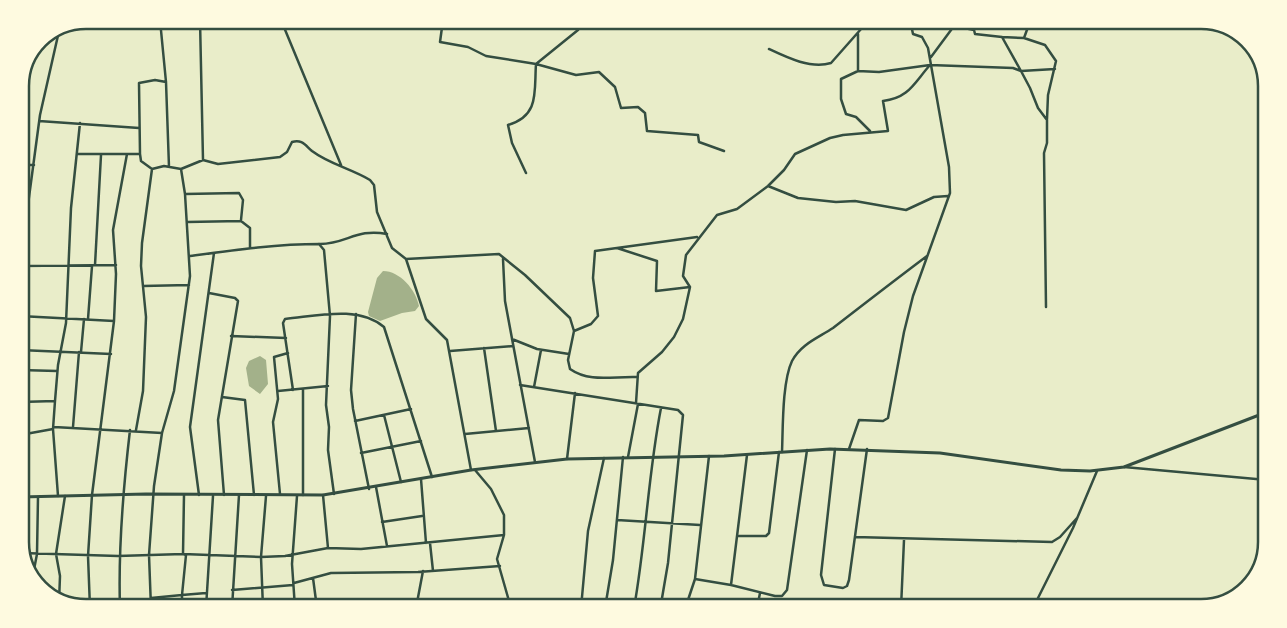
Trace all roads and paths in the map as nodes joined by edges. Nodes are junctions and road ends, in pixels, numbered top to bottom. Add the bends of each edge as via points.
1 (161, 29) edge
2 (200, 29) edge
3 (285, 29) edge
4 (442, 29) edge
5 (579, 29) edge
6 (862, 29) edge
7 (912, 29) edge
8 (952, 29) edge
9 (969, 29) edge
10 (1027, 29) edge
11 (858, 34) junction
12 (58, 36) edge
13 (1002, 37) junction
14 (1024, 38) junction
15 (769, 49) dead end
16 (930, 59) junction
17 (536, 64) junction
18 (930, 65) junction
19 (1054, 69) junction
20 (858, 71) junction
21 (1020, 72) junction
22 (166, 82) junction
23 (1048, 120) junction
24 (39, 121) junction
25 (80, 123) junction
26 (139, 128) junction
27 (871, 132) junction
28 (724, 151) dead end
29 (77, 154) junction
30 (101, 154) junction
31 (127, 154) junction
32 (140, 154) junction
33 (203, 160) junction
34 (29, 165) edge
35 (34, 165) junction
36 (168, 167) junction
37 (342, 167) junction
38 (152, 169) junction
39 (181, 169) junction
40 (526, 174) dead end
41 (768, 186) junction
42 (185, 194) junction
43 (949, 196) junction
44 (29, 198) edge
45 (241, 221) junction
46 (187, 222) junction
47 (387, 234) junction
48 (698, 237) junction
49 (319, 244) junction
50 (250, 247) junction
51 (616, 248) junction
52 (214, 253) junction
53 (927, 255) junction
54 (190, 256) junction
55 (503, 258) junction
56 (406, 260) junction
57 (94, 265) junction
58 (116, 265) junction
59 (29, 266) edge
60 (70, 266) junction
61 (189, 285) junction
62 (142, 286) junction
63 (690, 287) junction
64 (209, 294) junction
65 (1046, 307) dead end
66 (356, 314) junction
67 (29, 316) edge
68 (330, 316) junction
69 (66, 317) junction
70 (86, 319) junction
71 (114, 321) junction
72 (574, 331) junction
73 (231, 336) junction
74 (286, 338) junction
75 (512, 340) junction
76 (513, 346) junction
77 (484, 348) junction
78 (29, 350) edge
79 (450, 350) junction
80 (541, 350) junction
81 (60, 351) junction
82 (80, 352) junction
83 (288, 353) junction
84 (111, 354) junction
85 (569, 354) junction
86 (29, 370) edge
87 (57, 371) junction
88 (636, 377) junction
89 (520, 385) junction
90 (328, 386) junction
91 (534, 387) junction
92 (303, 388) junction
93 (293, 390) junction
94 (278, 391) junction
95 (575, 393) junction
96 (222, 397) junction
97 (55, 401) junction
98 (29, 402) edge
99 (637, 403) junction
100 (661, 408) junction
101 (411, 409) junction
102 (384, 415) junction
103 (1258, 415) edge
104 (355, 421) junction
105 (73, 427) junction
106 (54, 428) junction
107 (529, 428) junction
108 (101, 429) junction
109 (130, 430) junction
110 (136, 430) junction
111 (496, 432) junction
112 (29, 433) edge
113 (162, 433) junction
114 (465, 434) junction
115 (421, 441) junction
116 (392, 447) junction
117 (834, 449) junction
118 (849, 449) junction
119 (867, 449) junction
120 (807, 450) junction
121 (361, 452) junction
122 (780, 452) junction
123 (747, 454) junction
124 (709, 456) junction
125 (623, 457) junction
126 (628, 457) junction
127 (651, 457) junction
128 (679, 457) junction
129 (604, 458) junction
130 (568, 459) junction
131 (535, 462) junction
132 (1124, 467) junction
133 (473, 470) junction
134 (1098, 471) junction
135 (432, 476) junction
136 (421, 479) junction
137 (1258, 479) edge
138 (402, 482) junction
139 (376, 487) junction
140 (369, 489) junction
141 (153, 494) junction
142 (334, 494) junction
143 (92, 495) junction
144 (184, 495) junction
145 (200, 495) junction
146 (224, 495) junction
147 (239, 495) junction
148 (254, 495) junction
149 (303, 495) junction
150 (323, 495) junction
151 (58, 496) junction
152 (65, 496) junction
153 (122, 496) junction
154 (213, 496) junction
155 (266, 496) junction
156 (281, 496) junction
157 (297, 496) junction
158 (29, 497) edge
159 (38, 497) junction
160 (422, 516) junction
161 (1077, 518) junction
162 (617, 520) junction
163 (382, 522) junction
164 (646, 522) junction
165 (672, 524) junction
166 (700, 525) junction
167 (504, 535) junction
168 (739, 536) junction
169 (855, 537) junction
170 (904, 539) junction
171 (426, 543) junction
172 (430, 543) junction
173 (387, 546) junction
174 (328, 548) junction
175 (30, 554) edge
176 (37, 554) junction
177 (56, 554) junction
178 (182, 554) junction
179 (295, 554) junction
180 (88, 556) junction
181 (118, 556) junction
182 (149, 556) junction
183 (208, 556) junction
184 (235, 556) junction
185 (261, 558) junction
186 (35, 566) edge
187 (500, 566) junction
188 (423, 571) junction
189 (433, 571) junction
190 (313, 578) junction
191 (694, 579) junction
192 (294, 584) junction
193 (731, 585) junction
194 (262, 588) junction
195 (232, 590) junction
196 (59, 592) edge
197 (760, 592) junction
198 (206, 593) junction
199 (182, 595) junction
200 (151, 598) joint
201 (90, 599) edge
202 (120, 599) edge
203 (182, 599) edge
204 (206, 599) edge
205 (232, 599) edge
206 (263, 599) edge
207 (295, 599) edge
208 (316, 599) edge
209 (418, 599) edge
210 (509, 599) edge
211 (582, 599) edge
212 (606, 599) edge
213 (635, 599) edge
214 (662, 599) edge
215 (688, 599) edge
216 (759, 599) edge
217 (901, 599) edge
218 (1037, 599) edge

1 - 22 street
2 - 33 street
3 - 37 street
4 - 17 street via 440,42 468,47 486,56
5 - 17 street
6 - 11 street
7 - 16 street via 913,34 922,37
8 - 16 street
9 - 13 street via 976,34
10 - 14 street
11 - 15 street via 831,63 825,65 794,61
11 - 20 street
12 - 24 street
13 - 14 street
13 - 21 street
14 - 19 street via 1045,45 1056,61
16 - 18 street
17 - 28 street via 576,75 598,72 615,87 621,108 638,107 645,113 647,131 698,136 699,142
17 - 40 street via 531,110 522,121 508,125
18 - 20 street via 879,72
18 - 21 street via 1013,68
18 - 27 street via 908,93 898,99 884,101 888,131
18 - 43 street via 949,167
19 - 21 street
19 - 23 street via 1048,95
20 - 27 street via 840,79 841,99 846,114 856,117
21 - 23 street via 1038,108
22 - 26 street via 139,83
22 - 36 street
23 - 65 street via 1044,153
24 - 25 street
24 - 35 street
25 - 26 street
25 - 29 street
26 - 32 street
27 - 41 street via 830,138 795,154
29 - 30 street
29 - 60 street via 71,208
30 - 31 street
30 - 57 street
31 - 32 street
31 - 58 street via 113,230
32 - 38 street via 141,162
33 - 37 street via 218,164 280,157 292,142 297,141
33 - 39 street
34 - 35 street
35 - 44 street
36 - 38 street
36 - 39 street
37 - 47 street via 374,185 377,212
38 - 62 street via 142,243
39 - 42 street
41 - 43 street via 798,198 855,201 906,210 934,198
41 - 48 street via 737,209 717,215
42 - 45 street via 240,193 243,200
42 - 46 street
43 - 53 street
45 - 46 street
45 - 50 street via 250,228
46 - 54 street
47 - 49 street via 363,232
47 - 56 street via 392,248
48 - 51 street
48 - 63 street via 686,255 683,276
49 - 50 street
49 - 68 street via 324,250
50 - 52 street
51 - 63 street via 657,262 656,291
51 - 72 street via 595,250 593,278 598,316 591,324
52 - 54 street
52 - 64 street
53 - 118 street via 904,332 888,418 883,422 859,420
53 - 122 street via 796,354 791,363 786,393
54 - 61 street
55 - 56 street via 494,254
55 - 72 street via 567,314
55 - 75 street via 505,301
56 - 79 street via 426,319 445,337
57 - 58 street
57 - 60 street
57 - 70 street
58 - 71 street
59 - 60 street
60 - 69 street
61 - 62 street
61 - 113 street via 174,391
62 - 110 street via 146,317 144,391
63 - 88 street via 683,320 674,338
64 - 73 street via 237,299
64 - 145 street via 190,427
66 - 68 street
66 - 101 street via 384,327
66 - 104 street via 352,390
67 - 69 street
68 - 74 street via 285,319
68 - 90 street
69 - 70 street
69 - 81 street
70 - 71 street
70 - 82 street
71 - 84 street
72 - 85 street
73 - 74 street
73 - 96 street
74 - 83 street
75 - 76 street
75 - 80 street
76 - 77 street
76 - 89 street
77 - 79 street
77 - 111 street
78 - 81 street
79 - 114 street
80 - 85 street
80 - 91 street
81 - 82 street
81 - 87 street
82 - 84 street
82 - 105 street
83 - 93 street
83 - 94 street via 274,357
84 - 108 street
85 - 88 street via 570,369 578,375 590,378
86 - 87 street
87 - 97 street
88 - 99 street
89 - 91 street
89 - 107 street
90 - 92 street
90 - 142 street via 328,450
91 - 95 street
92 - 93 street
92 - 149 street
93 - 94 street
94 - 156 street via 273,422
95 - 99 street
95 - 130 street
96 - 146 street via 218,433
96 - 148 street via 245,400
97 - 98 street
97 - 106 street
99 - 100 street
99 - 126 street
100 - 127 street
100 - 128 street via 678,410 683,416
101 - 102 street
101 - 115 street
102 - 104 street
102 - 116 street
103 - 132 street
104 - 121 street
105 - 106 street
105 - 108 street
106 - 112 street
106 - 151 street
107 - 111 street
107 - 131 street
108 - 109 street
108 - 143 street
109 - 110 street
109 - 153 street
110 - 113 street
111 - 114 street
113 - 141 street
114 - 133 street
115 - 116 street
115 - 135 street
116 - 121 street
116 - 138 street
117 - 118 street
117 - 120 street
117 - 169 street via 821,575 824,585 847,586
118 - 119 street
119 - 134 street via 940,453 1061,470
119 - 169 street
120 - 122 street
120 - 197 street via 787,590 782,596
121 - 140 street
122 - 123 street
122 - 168 street via 770,533 766,536
123 - 124 street
123 - 168 street
124 - 128 street
124 - 166 street
125 - 126 street
125 - 129 street
125 - 162 street
126 - 127 street
127 - 128 street
127 - 164 street
128 - 165 street
129 - 130 street
129 - 211 street via 588,531
130 - 131 street
131 - 133 street
132 - 134 street
132 - 137 street
133 - 135 street
133 - 167 street via 486,482 500,505 505,521
134 - 161 street
135 - 136 street
136 - 138 street
136 - 160 street
138 - 139 street
139 - 140 street
139 - 163 street
140 - 142 street
141 - 144 street
141 - 153 street
141 - 182 street
142 - 150 street
143 - 152 street
143 - 153 street
143 - 180 street
144 - 145 street
144 - 178 street
145 - 154 street
146 - 147 street
146 - 154 street
147 - 148 street
147 - 184 street
148 - 155 street
149 - 150 street
149 - 157 street
150 - 174 street
151 - 152 street
151 - 159 street
152 - 177 street
153 - 181 street
154 - 183 street
155 - 156 street
155 - 185 street
156 - 157 street
157 - 179 street
158 - 159 street
159 - 176 street
160 - 163 street
160 - 171 street
161 - 170 street via 1052,542
161 - 218 street
162 - 164 street
162 - 212 street
163 - 173 street
164 - 165 street
164 - 213 street
165 - 166 street
165 - 214 street
166 - 191 street
167 - 172 street
167 - 187 street via 497,556
168 - 193 street
169 - 170 street
170 - 217 street
171 - 172 street
171 - 173 street
172 - 189 street
173 - 174 street
174 - 179 street
175 - 176 street
176 - 177 street
176 - 186 street
177 - 180 street
177 - 196 street
178 - 182 street
178 - 183 street
178 - 199 street via 186,555
179 - 185 street
179 - 192 street via 292,564
180 - 181 street
180 - 201 street
181 - 182 street
181 - 202 street
182 - 200 street
183 - 184 street
183 - 198 street
184 - 185 street
184 - 195 street
185 - 194 street
187 - 189 street
187 - 210 street
188 - 189 street
188 - 190 street via 336,572
188 - 209 street
190 - 192 street
190 - 208 street
191 - 193 street
191 - 215 street
192 - 194 street
192 - 207 street
193 - 197 street
194 - 195 street
194 - 206 street
195 - 205 street
197 - 216 street
198 - 199 street
198 - 204 street
199 - 200 street
199 - 203 street

